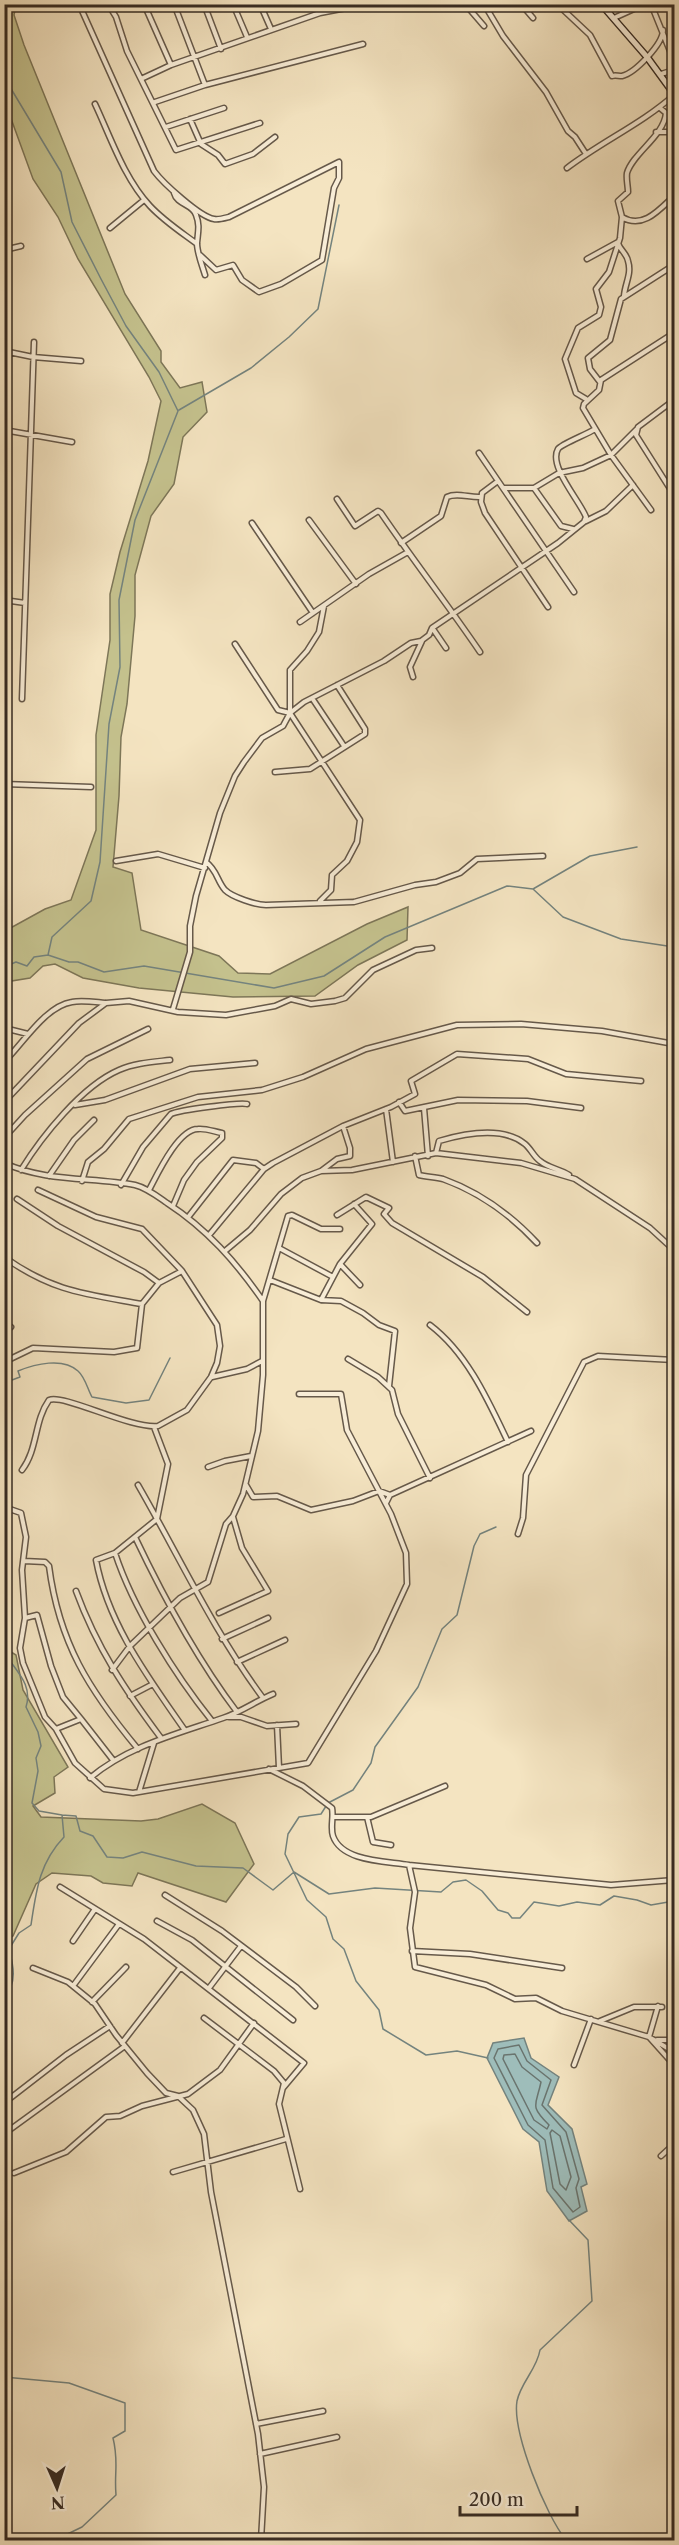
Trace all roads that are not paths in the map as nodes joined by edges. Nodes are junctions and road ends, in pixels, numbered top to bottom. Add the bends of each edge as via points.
1 (79, 4) edge
2 (108, 4) edge
3 (144, 4) edge
4 (174, 4) edge
5 (204, 4) edge
6 (233, 4) edge
7 (260, 4) edge
8 (367, 4) edge
9 (465, 4) edge
10 (484, 4) edge
11 (521, 4) edge
12 (557, 4) edge
13 (601, 4) edge
14 (645, 4) edge
15 (651, 4) edge
16 (349, 6) edge
17 (533, 18) dead end
18 (615, 18) junction
19 (484, 26) dead end
20 (271, 29) junction
21 (663, 30) junction
22 (247, 37) junction
23 (363, 44) dead end
24 (221, 49) junction
25 (647, 57) junction
26 (194, 58) junction
27 (675, 61) edge
28 (171, 65) junction
29 (675, 70) edge
30 (661, 74) junction
31 (141, 79) junction
32 (205, 85) junction
33 (675, 94) edge
34 (155, 102) junction
35 (96, 104) dead end
36 (224, 108) dead end
37 (660, 108) junction
38 (190, 119) junction
39 (260, 123) dead end
40 (166, 127) junction
41 (656, 132) junction
42 (675, 132) edge
43 (275, 137) dead end
44 (201, 144) junction
45 (586, 154) junction
46 (567, 168) dead end
47 (174, 193) junction
48 (675, 196) edge
49 (144, 200) junction
50 (622, 217) junction
51 (110, 228) dead end
52 (618, 242) junction
53 (197, 244) junction
54 (21, 246) dead end
55 (4, 250) edge
56 (200, 255) junction
57 (587, 259) dead end
58 (675, 265) edge
59 (205, 275) dead end
60 (624, 296) junction
61 (675, 333) edge
62 (34, 342) dead end
63 (6, 352) edge
64 (33, 357) junction
65 (81, 362) dead end
66 (600, 382) junction
67 (586, 399) junction
68 (675, 400) edge
69 (596, 429) junction
70 (637, 429) junction
71 (6, 430) edge
72 (32, 434) junction
73 (72, 442) dead end
74 (479, 453) dead end
75 (611, 455) junction
76 (559, 473) junction
77 (498, 481) junction
78 (633, 485) junction
79 (504, 488) junction
80 (534, 488) junction
81 (517, 490) junction
82 (675, 495) edge
83 (481, 497) junction
84 (337, 499) dead end
85 (512, 501) junction
86 (5, 510) edge
87 (651, 510) dead end
88 (4, 520) edge
89 (309, 520) dead end
90 (584, 522) junction
91 (252, 523) dead end
92 (574, 529) junction
93 (401, 543) junction
94 (546, 551) junction
95 (408, 552) junction
96 (523, 567) junction
97 (356, 584) junction
98 (574, 592) dead end
99 (4, 600) edge
100 (25, 603) junction
101 (324, 606) junction
102 (548, 606) dead end
103 (313, 613) junction
104 (455, 613) junction
105 (300, 622) dead end
106 (432, 628) junction
107 (423, 640) junction
108 (235, 644) dead end
109 (446, 648) dead end
110 (480, 652) dead end
111 (412, 676) dead end
112 (337, 685) junction
113 (312, 698) junction
114 (22, 699) dead end
115 (290, 713) junction
116 (344, 746) junction
117 (322, 760) junction
118 (275, 772) dead end
119 (4, 784) edge
120 (91, 787) dead end
121 (543, 856) dead end
122 (116, 861) dead end
123 (206, 862) junction
124 (205, 868) junction
125 (319, 902) junction
126 (432, 948) dead end
127 (106, 1003) junction
128 (172, 1009) junction
129 (4, 1028) edge
130 (148, 1029) dead end
131 (28, 1034) junction
132 (675, 1044) edge
133 (170, 1060) dead end
134 (4, 1062) edge
135 (255, 1063) dead end
136 (641, 1081) dead end
137 (4, 1102) edge
138 (399, 1102) junction
139 (247, 1104) dead end
140 (74, 1105) junction
141 (424, 1108) junction
142 (581, 1108) dead end
143 (386, 1109) junction
144 (94, 1120) dead end
145 (343, 1126) junction
146 (4, 1138) edge
147 (436, 1153) junction
148 (415, 1156) junction
149 (428, 1156) junction
150 (393, 1162) junction
151 (4, 1163) edge
152 (264, 1169) junction
153 (21, 1170) junction
154 (321, 1171) junction
155 (49, 1176) junction
156 (575, 1179) junction
157 (82, 1181) junction
158 (121, 1185) junction
159 (38, 1190) dead end
160 (149, 1191) junction
161 (17, 1199) dead end
162 (354, 1204) junction
163 (173, 1206) junction
164 (337, 1215) dead end
165 (189, 1216) junction
166 (340, 1229) dead end
167 (210, 1234) junction
168 (537, 1243) dead end
169 (279, 1248) junction
170 (675, 1250) edge
171 (225, 1251) junction
172 (4, 1257) edge
173 (340, 1264) junction
174 (182, 1271) junction
175 (333, 1277) junction
176 (270, 1280) junction
177 (159, 1283) junction
178 (360, 1286) dead end
179 (321, 1300) junction
180 (263, 1301) junction
181 (142, 1304) junction
182 (527, 1312) dead end
183 (4, 1323) edge
184 (430, 1325) dead end
185 (11, 1327) dead end
186 (348, 1359) dead end
187 (675, 1360) edge
188 (262, 1361) junction
189 (4, 1362) edge
190 (211, 1377) junction
191 (389, 1386) junction
192 (299, 1394) dead end
193 (154, 1427) junction
194 (531, 1431) dead end
195 (508, 1442) junction
196 (251, 1456) junction
197 (208, 1467) dead end
198 (22, 1470) dead end
199 (430, 1478) junction
200 (245, 1484) junction
201 (138, 1485) dead end
202 (379, 1491) junction
203 (390, 1495) junction
204 (386, 1503) junction
205 (4, 1507) edge
206 (233, 1516) junction
207 (157, 1520) junction
208 (518, 1534) dead end
209 (135, 1537) junction
210 (115, 1553) junction
211 (24, 1561) junction
212 (196, 1588) junction
213 (76, 1591) dead end
214 (171, 1608) junction
215 (219, 1613) dead end
216 (25, 1618) junction
217 (268, 1618) dead end
218 (151, 1627) junction
219 (222, 1639) junction
220 (285, 1640) dead end
221 (130, 1646) junction
222 (237, 1662) junction
223 (112, 1670) junction
224 (153, 1684) junction
225 (273, 1694) dead end
226 (130, 1696) junction
227 (263, 1698) junction
228 (237, 1712) junction
229 (225, 1717) junction
230 (81, 1719) junction
231 (212, 1721) junction
232 (296, 1724) dead end
233 (277, 1725) junction
234 (56, 1729) junction
235 (184, 1729) junction
236 (161, 1738) junction
237 (154, 1743) junction
238 (138, 1749) junction
239 (113, 1760) junction
240 (280, 1767) junction
241 (268, 1769) junction
242 (279, 1772) junction
243 (90, 1778) junction
244 (445, 1786) dead end
245 (139, 1792) junction
246 (334, 1817) junction
247 (367, 1817) junction
248 (391, 1845) dead end
249 (409, 1865) junction
250 (675, 1880) edge
251 (60, 1887) dead end
252 (165, 1895) dead end
253 (94, 1909) junction
254 (157, 1921) dead end
255 (118, 1924) junction
256 (73, 1941) dead end
257 (241, 1946) junction
258 (412, 1951) junction
259 (126, 1967) dead end
260 (225, 1967) junction
261 (33, 1968) dead end
262 (180, 1968) junction
263 (562, 1968) dead end
264 (73, 1986) junction
265 (209, 1988) junction
266 (92, 2002) junction
267 (315, 2006) dead end
268 (204, 2018) dead end
269 (591, 2019) junction
270 (293, 2020) dead end
271 (599, 2021) junction
272 (254, 2023) junction
273 (110, 2026) junction
274 (649, 2037) junction
275 (675, 2040) edge
276 (656, 2041) junction
277 (124, 2045) junction
278 (238, 2046) junction
279 (675, 2052) edge
280 (574, 2065) dead end
281 (675, 2065) edge
282 (283, 2088) junction
283 (178, 2096) junction
284 (4, 2103) edge
285 (4, 2134) edge
286 (286, 2139) junction
287 (675, 2144) edge
288 (661, 2156) dead end
289 (207, 2164) junction
290 (173, 2172) dead end
291 (14, 2173) dead end
292 (300, 2189) dead end
293 (323, 2411) dead end
294 (256, 2424) junction
295 (337, 2437) dead end
296 (260, 2454) junction
297 (261, 2541) edge

1 - 47 street via 154,171
2 - 31 street
3 - 28 street
4 - 26 street
5 - 24 street
6 - 22 street
7 - 20 street
8 - 16 street
9 - 19 street
10 - 45 street
11 - 17 street
12 - 25 street via 590,35 612,76 625,74
13 - 18 street
14 - 18 street
15 - 21 street
16 - 20 street
18 - 25 street
20 - 22 street
21 - 25 street via 662,40
21 - 27 street
22 - 24 street
23 - 32 street
24 - 26 street
25 - 30 street
26 - 28 street
26 - 32 street
28 - 31 street
29 - 30 street
30 - 33 street
31 - 34 street
32 - 34 street
33 - 37 street
34 - 40 street
35 - 49 street via 122,164
36 - 38 street
37 - 41 street via 666,115
37 - 45 street
38 - 40 street
38 - 44 street
39 - 44 street
40 - 44 street via 177,151
41 - 42 street
41 - 50 street via 627,173 628,192 618,204
43 - 44 street via 253,154 229,165
45 - 46 street
47 - 53 street via 175,198 195,211 199,227
47 - 56 street via 202,213 224,218 339,162 325,254 314,265 259,292 241,279 233,265 216,270
48 - 50 street via 644,220 629,221
49 - 51 street
49 - 53 street
50 - 52 street
52 - 57 street
52 - 60 street via 628,258 630,272
52 - 67 street via 609,272 596,289 599,315 578,328 565,359 576,393
53 - 56 street
54 - 55 street
56 - 59 street
58 - 60 street
60 - 66 street via 610,340 588,358 590,369
61 - 66 street
62 - 64 street
63 - 64 street
63 - 71 street
64 - 65 street
64 - 72 street
66 - 67 street via 599,390
67 - 69 street via 584,408
68 - 70 street
69 - 75 street
69 - 76 street via 557,449
70 - 75 street
70 - 82 street via 637,440
71 - 72 street
71 - 86 street
72 - 73 street
72 - 100 street
74 - 77 street
75 - 76 street via 583,468
75 - 78 street
76 - 80 street
76 - 90 street via 583,509
77 - 79 street
77 - 83 street via 484,490
78 - 87 street
78 - 90 street via 606,511
79 - 81 street
79 - 85 street
80 - 81 street
80 - 92 street via 561,526
81 - 85 street
83 - 93 street via 447,497 441,516
83 - 96 street via 487,518
84 - 93 street via 356,526 380,511
85 - 94 street
86 - 88 street
89 - 97 street
90 - 92 street
91 - 103 street
92 - 94 street
93 - 95 street
94 - 96 street
94 - 98 street
95 - 97 street
95 - 104 street
96 - 102 street
96 - 104 street
97 - 101 street
99 - 100 street
100 - 114 street
101 - 103 street
101 - 115 street via 314,642 290,670
103 - 105 street
104 - 106 street
104 - 110 street
106 - 107 street
106 - 109 street
107 - 111 street via 410,667
107 - 112 street
108 - 115 street via 278,710
112 - 113 street
112 - 116 street via 365,729 365,734
113 - 115 street
113 - 116 street
115 - 117 street
115 - 123 street via 283,726 262,738 235,776
116 - 117 street
117 - 118 street via 308,770
117 - 125 street via 360,823 359,837 347,861 332,875 331,890
119 - 120 street
121 - 125 street via 477,859 460,873 436,882 354,902
122 - 124 street via 158,854
123 - 124 street
123 - 125 street via 215,869 226,890 258,904
124 - 128 street via 190,926 190,952
126 - 128 street via 416,950 373,970 345,998 335,1001 311,1004 291,999 226,1015
127 - 128 street via 129,1001
127 - 131 street via 59,1006
127 - 137 street via 79,1023
129 - 131 street
130 - 146 street via 87,1059
131 - 134 street
132 - 157 street via 591,1030 521,1024 457,1025 366,1049 262,1090 198,1097 129,1119 88,1162
133 - 140 street via 118,1070
135 - 140 street via 190,1069 105,1100
136 - 138 street via 566,1074 528,1059 457,1054 411,1081 415,1094
138 - 141 street via 405,1111
138 - 143 street
139 - 158 street via 234,1102 171,1114 143,1147
140 - 153 street via 48,1130
141 - 142 street via 458,1100 527,1101
141 - 149 street
143 - 145 street
143 - 150 street
144 - 155 street via 74,1140
145 - 152 street
145 - 154 street via 350,1156 337,1159
147 - 149 street
147 - 156 street via 521,1163
147 - 156 street via 439,1141 450,1138 479,1134 506,1137 525,1144 540,1161
148 - 149 street
148 - 150 street
148 - 168 street via 419,1175 443,1180 496,1207 517,1221
150 - 154 street
151 - 153 street
152 - 165 street via 256,1163 233,1160
152 - 167 street
153 - 155 street
154 - 171 street via 290,1186
155 - 157 street
156 - 170 street via 650,1228
157 - 158 street
158 - 160 street
159 - 174 street via 96,1217 139,1227
160 - 163 street
160 - 163 street via 168,1156 190,1132 198,1129 222,1133 222,1138 201,1156 184,1180
161 - 177 street
162 - 164 street
162 - 173 street via 372,1224
162 - 182 street via 366,1197 389,1208 384,1214 392,1223 483,1277
163 - 165 street
165 - 167 street
166 - 169 street via 321,1229 289,1215
167 - 171 street
169 - 175 street
169 - 176 street
171 - 180 street
172 - 181 street via 28,1275 74,1293
173 - 175 street
173 - 178 street
174 - 177 street
174 - 190 street via 219,1331 217,1363
175 - 179 street
176 - 179 street
176 - 180 street
177 - 181 street
179 - 191 street via 341,1301 395,1332
180 - 188 street
181 - 189 street via 137,1348 114,1352 33,1348
183 - 185 street
184 - 195 street via 445,1336 460,1356
186 - 191 street
187 - 208 street via 598,1356 584,1362 526,1475
188 - 190 street via 247,1369
188 - 196 street via 258,1431
190 - 193 street via 187,1410
191 - 199 street via 398,1414
192 - 202 street via 341,1394 346,1430
193 - 198 street via 53,1399 44,1407 33,1453
193 - 207 street via 168,1464
194 - 195 street
195 - 199 street
196 - 197 street
196 - 200 street
199 - 203 street
200 - 202 street via 253,1497 277,1496 311,1510
200 - 206 street
201 - 207 street
202 - 203 street
202 - 204 street
203 - 204 street
204 - 240 street via 408,1563 405,1590 376,1651 311,1761
205 - 211 street via 15,1509 24,1518
206 - 212 street via 226,1524 208,1582
206 - 215 street via 242,1548 268,1591
207 - 209 street
207 - 212 street
209 - 210 street
209 - 214 street
210 - 218 street via 136,1606
210 - 221 street via 96,1560 101,1590
211 - 216 street
211 - 238 street via 45,1562 49,1566 55,1606 71,1652 92,1689
212 - 214 street
212 - 219 street
213 - 223 street
214 - 218 street
214 - 228 street via 208,1675
216 - 230 street via 37,1616 63,1697
216 - 234 street via 21,1655 45,1717
217 - 219 street
218 - 221 street
218 - 231 street via 176,1672
219 - 222 street
220 - 222 street
221 - 223 street
221 - 224 street
222 - 227 street
223 - 226 street
224 - 226 street
224 - 235 street
225 - 227 street
226 - 236 street
227 - 228 street
228 - 229 street
229 - 231 street
229 - 233 street
230 - 234 street
230 - 239 street
231 - 235 street
232 - 233 street
233 - 240 street
234 - 243 street via 75,1763
235 - 236 street
236 - 237 street
237 - 238 street
237 - 245 street
238 - 239 street
239 - 243 street
240 - 241 street
240 - 242 street
241 - 242 street
241 - 245 street
242 - 246 street via 328,1803
243 - 245 street via 111,1792
244 - 247 street
246 - 247 street
246 - 249 street via 332,1835 346,1850 364,1858
247 - 248 street via 373,1842
249 - 250 street via 611,1885
249 - 258 street via 416,1892 410,1928
251 - 253 street
252 - 257 street
253 - 255 street
253 - 256 street
254 - 260 street via 192,1940
255 - 262 street
255 - 264 street
257 - 260 street
257 - 267 street
258 - 263 street via 470,1954
258 - 269 street via 413,1964 421,1970 486,1984 515,1999 536,1998
259 - 266 street
260 - 265 street
260 - 270 street
261 - 264 street
262 - 265 street
262 - 277 street
264 - 266 street
265 - 272 street
266 - 273 street
268 - 278 street
269 - 271 street
269 - 280 street
271 - 274 street
271 - 274 street via 634,2007 660,2006
272 - 278 street
272 - 282 street via 304,2063
273 - 277 street
273 - 284 street
274 - 276 street
274 - 281 street
275 - 276 street
276 - 279 street
277 - 283 street via 166,2093
277 - 285 street
278 - 282 street via 274,2072
278 - 283 street via 220,2070 188,2094
282 - 286 street via 279,2104
283 - 289 street via 193,2110 204,2134
283 - 291 street via 120,2116 106,2116 66,2152
286 - 289 street
286 - 292 street
287 - 288 street
289 - 290 street
289 - 294 street
293 - 294 street
294 - 296 street
295 - 296 street
296 - 297 street via 265,2508

